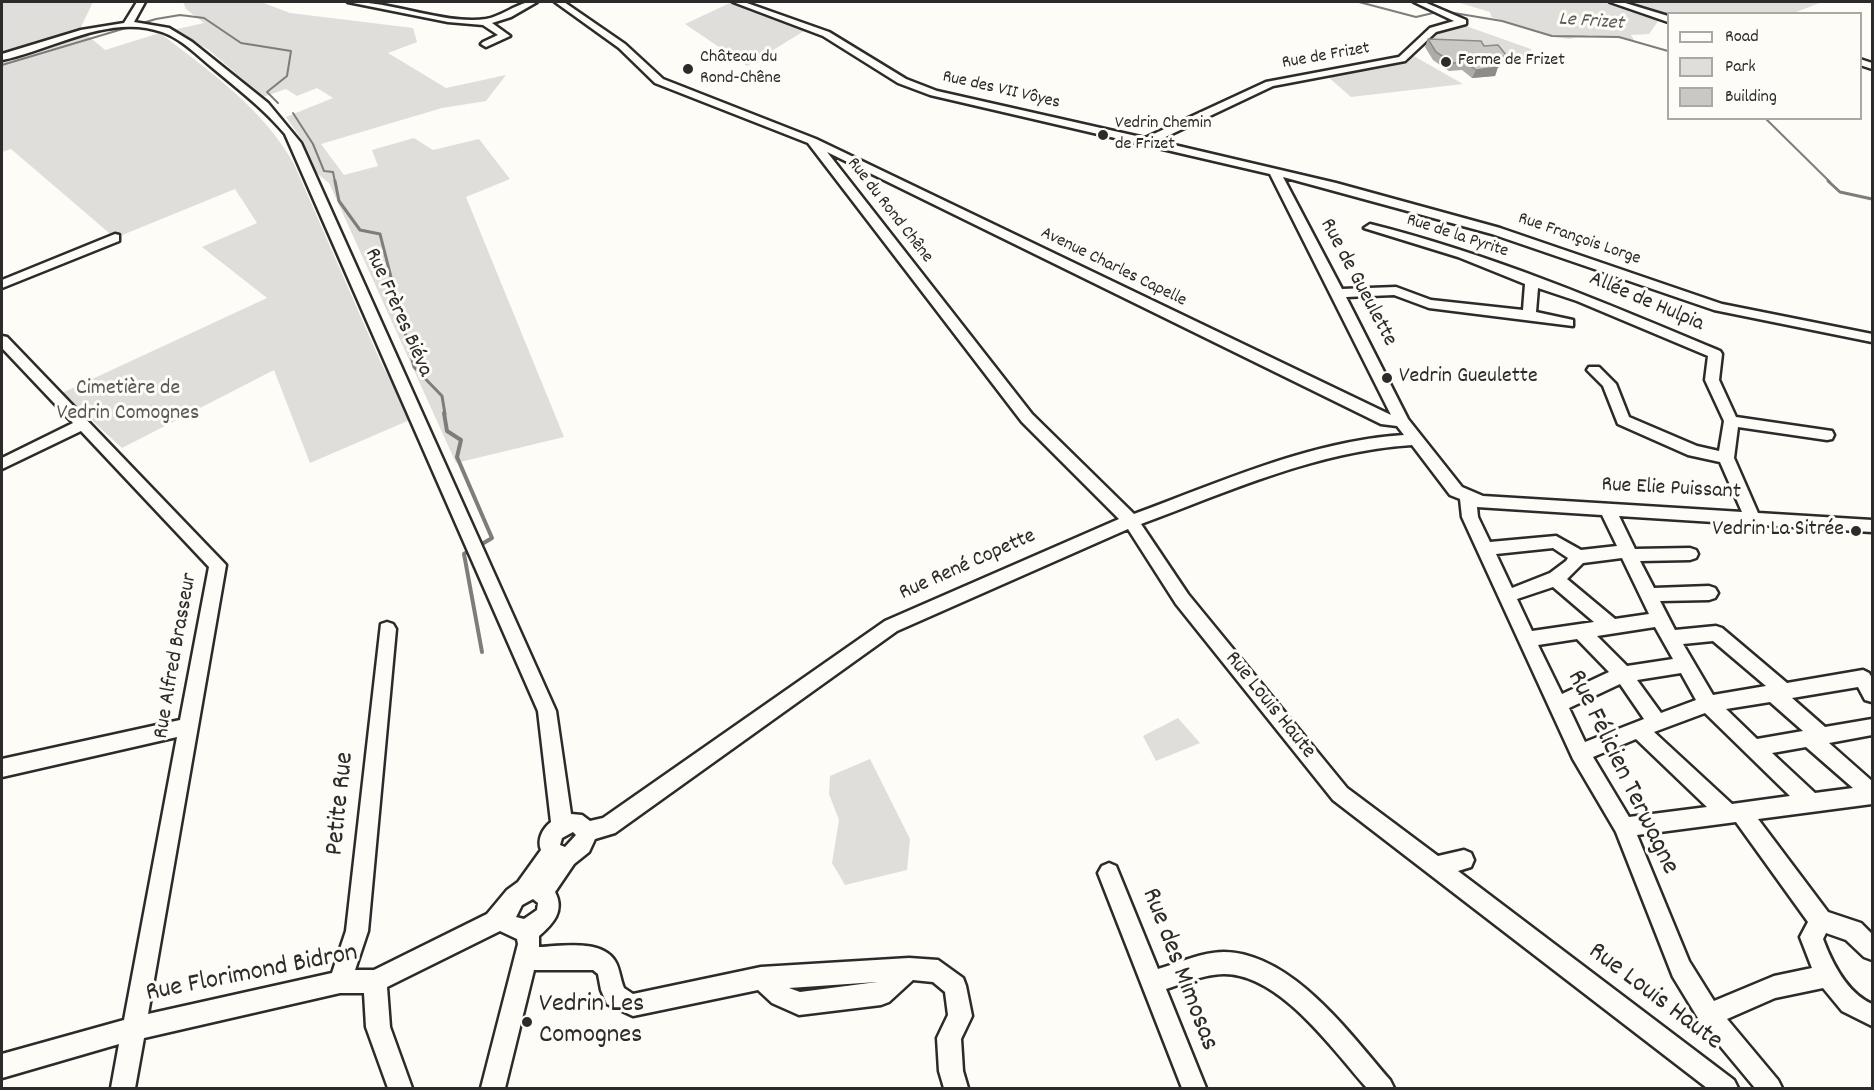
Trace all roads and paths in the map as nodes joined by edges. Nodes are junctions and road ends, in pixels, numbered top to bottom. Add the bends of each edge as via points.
1 (141, 2) edge
2 (352, 2) edge
3 (533, 2) edge
4 (559, 2) edge
5 (737, 2) edge
6 (1419, 2) edge
7 (1614, 2) edge
8 (1667, 19) edge
9 (485, 22) junction
10 (132, 26) junction
11 (486, 44) dead end
12 (2, 57) edge
13 (812, 141) junction
14 (1146, 142) junction
15 (1274, 171) junction
16 (1370, 228) dead end
17 (115, 238) dead end
18 (1532, 282) junction
19 (2, 284) edge
20 (1338, 293) junction
21 (1529, 315) junction
22 (1568, 323) dead end
23 (1872, 338) edge
24 (2, 340) edge
25 (1594, 370) dead end
26 (1401, 421) junction
27 (1731, 421) junction
28 (83, 424) junction
29 (1827, 435) dead end
30 (1414, 440) junction
31 (1726, 458) junction
32 (2, 464) edge
33 (1468, 498) junction
34 (1607, 509) junction
35 (1752, 517) junction
36 (1131, 521) junction
37 (1872, 526) edge
38 (1485, 549) junction
39 (1629, 553) junction
40 (1690, 555) dead end
41 (1578, 557) junction
42 (1555, 579) junction
43 (1709, 593) dead end
44 (1649, 595) junction
45 (1507, 596) junction
46 (1660, 619) junction
47 (1611, 626) junction
48 (387, 629) dead end
49 (1581, 631) junction
50 (1670, 638) junction
51 (1527, 639) junction
52 (1684, 665) junction
53 (1623, 674) junction
54 (1778, 692) junction
55 (1872, 694) edge
56 (1708, 704) junction
57 (1557, 705) junction
58 (189, 726) junction
59 (1648, 726) junction
60 (1872, 727) edge
61 (1816, 737) junction
62 (1752, 748) junction
63 (1580, 753) junction
64 (2, 768) edge
65 (1872, 794) edge
66 (1812, 804) junction
67 (1735, 813) junction
68 (561, 825) junction
69 (1624, 827) junction
70 (587, 832) junction
71 (559, 855) junction
72 (1464, 860) dead end
73 (1433, 867) junction
74 (1109, 873) dead end
75 (534, 890) junction
76 (505, 916) junction
77 (1821, 921) junction
78 (527, 931) junction
79 (1872, 950) edge
80 (526, 959) junction
81 (1826, 976) junction
82 (375, 981) junction
83 (340, 982) junction
84 (1153, 982) junction
85 (1709, 1015) junction
86 (1872, 1015) edge
87 (135, 1028) junction
88 (2, 1066) edge
89 (396, 1087) edge
90 (123, 1089) edge
91 (493, 1089) edge
92 (956, 1089) edge
93 (1194, 1089) edge
94 (1382, 1089) edge
95 (1726, 1089) edge
96 (1770, 1089) edge

1 - 10 street
2 - 9 street
3 - 9 street
4 - 13 street via 622,46 659,81
5 - 14 street, Rue des VII Vôyes via 826,34 902,81 934,93
6 - 14 street, Rue de Frizet via 1463,21 1433,30 1402,59 1270,84
7 - 8 street
9 - 11 street via 505,36
10 - 12 street, Rue Frères Biéva via 76,34
10 - 68 street, Rue Frères Biéva via 161,28 183,41 276,114 296,143 547,711 561,799
13 - 26 street, Avenue Charles Capelle via 1386,420
13 - 36 street, Rue du Rond Chêne via 1027,418
14 - 15 street, Rue des VII Vôyes
15 - 20 street, Rue de Gueulette
15 - 23 street, Rue François Lorge via 1496,231 1719,307
16 - 18 street, Rue de la Pyrite via 1462,254
17 - 19 street
18 - 21 street
18 - 27 street, Allée de Hulpia via 1582,298 1715,354 1712,380
20 - 21 street via 1396,291 1428,304
20 - 26 street, Rue de Gueulette
21 - 22 street
24 - 28 street, Rue Alfred Brasseur
25 - 31 street via 1609,384 1623,420 1693,452
26 - 30 street, Rue de Gueulette
27 - 29 street
27 - 31 street
28 - 32 street
28 - 58 street, Rue Alfred Brasseur via 218,565
30 - 33 street, Rue de Gueulette via 1456,491
30 - 36 street, Rue René Copette via 1378,442 1305,457
31 - 35 street
33 - 34 street, Rue Elie Puissant
33 - 38 street, Rue Félicien Terwagne via 1470,517
34 - 35 street, Rue Elie Puissant
34 - 39 street
35 - 37 street, Rue Elie Puissant
36 - 70 street, Rue René Copette via 891,626 608,826
36 - 73 street, Rue Louis Haute via 1182,599 1340,794
38 - 41 street via 1556,542
38 - 45 street, Rue Félicien Terwagne
39 - 40 street
39 - 41 street
39 - 44 street
41 - 42 street via 1571,569
42 - 45 street
42 - 47 street
43 - 44 street
44 - 46 street
45 - 51 street, Rue Félicien Terwagne
46 - 47 street
46 - 50 street
47 - 49 street
48 - 83 street, Petite Rue via 357,931
49 - 51 street
49 - 53 street
50 - 52 street
50 - 54 street via 1716,633
51 - 57 street, Rue Félicien Terwagne
52 - 53 street
52 - 56 street
53 - 57 street
53 - 59 street
54 - 55 street via 1863,678
54 - 56 street
54 - 61 street
56 - 59 street
56 - 62 street
57 - 63 street, Rue Félicien Terwagne
58 - 64 street
58 - 87 street, Rue Alfred Brasseur
59 - 63 street
59 - 67 street
60 - 61 street
61 - 62 street
61 - 65 street
62 - 66 street
63 - 69 street, Rue Félicien Terwagne
65 - 66 street
66 - 67 street
67 - 69 street
67 - 77 street
68 - 70 street via 575,822
68 - 71 street via 550,836 549,847
69 - 85 street, Rue Félicien Terwagne via 1681,969
70 - 71 street via 579,851
71 - 75 street, Rue Florimond Bidron
72 - 73 street
73 - 95 street, Rue Louis Haute
74 - 84 street, Rue des Mimosas
75 - 76 street, Rue Florimond Bidron via 510,901
75 - 78 street via 549,902 546,916
76 - 78 street via 509,926
76 - 82 street, Rue Florimond Bidron
77 - 79 street via 1853,931
77 - 81 street via 1811,937
78 - 80 street
80 - 91 street
80 - 92 street via 588,958 601,962 608,970 618,1001 633,1005 761,978 780,995 799,1004 881,994 909,969 938,971 955,986 960,1016 949,1038
81 - 85 street via 1774,987
81 - 86 street via 1861,1012
82 - 83 street, Rue Florimond Bidron
82 - 89 street via 378,1027
83 - 87 street, Rue Florimond Bidron
84 - 93 street, Rue des Mimosas
84 - 94 street via 1225,962 1261,970 1290,989
85 - 96 street, Rue Félicien Terwagne
87 - 88 street, Rue Florimond Bidron
87 - 90 street, Rue Alfred Brasseur

